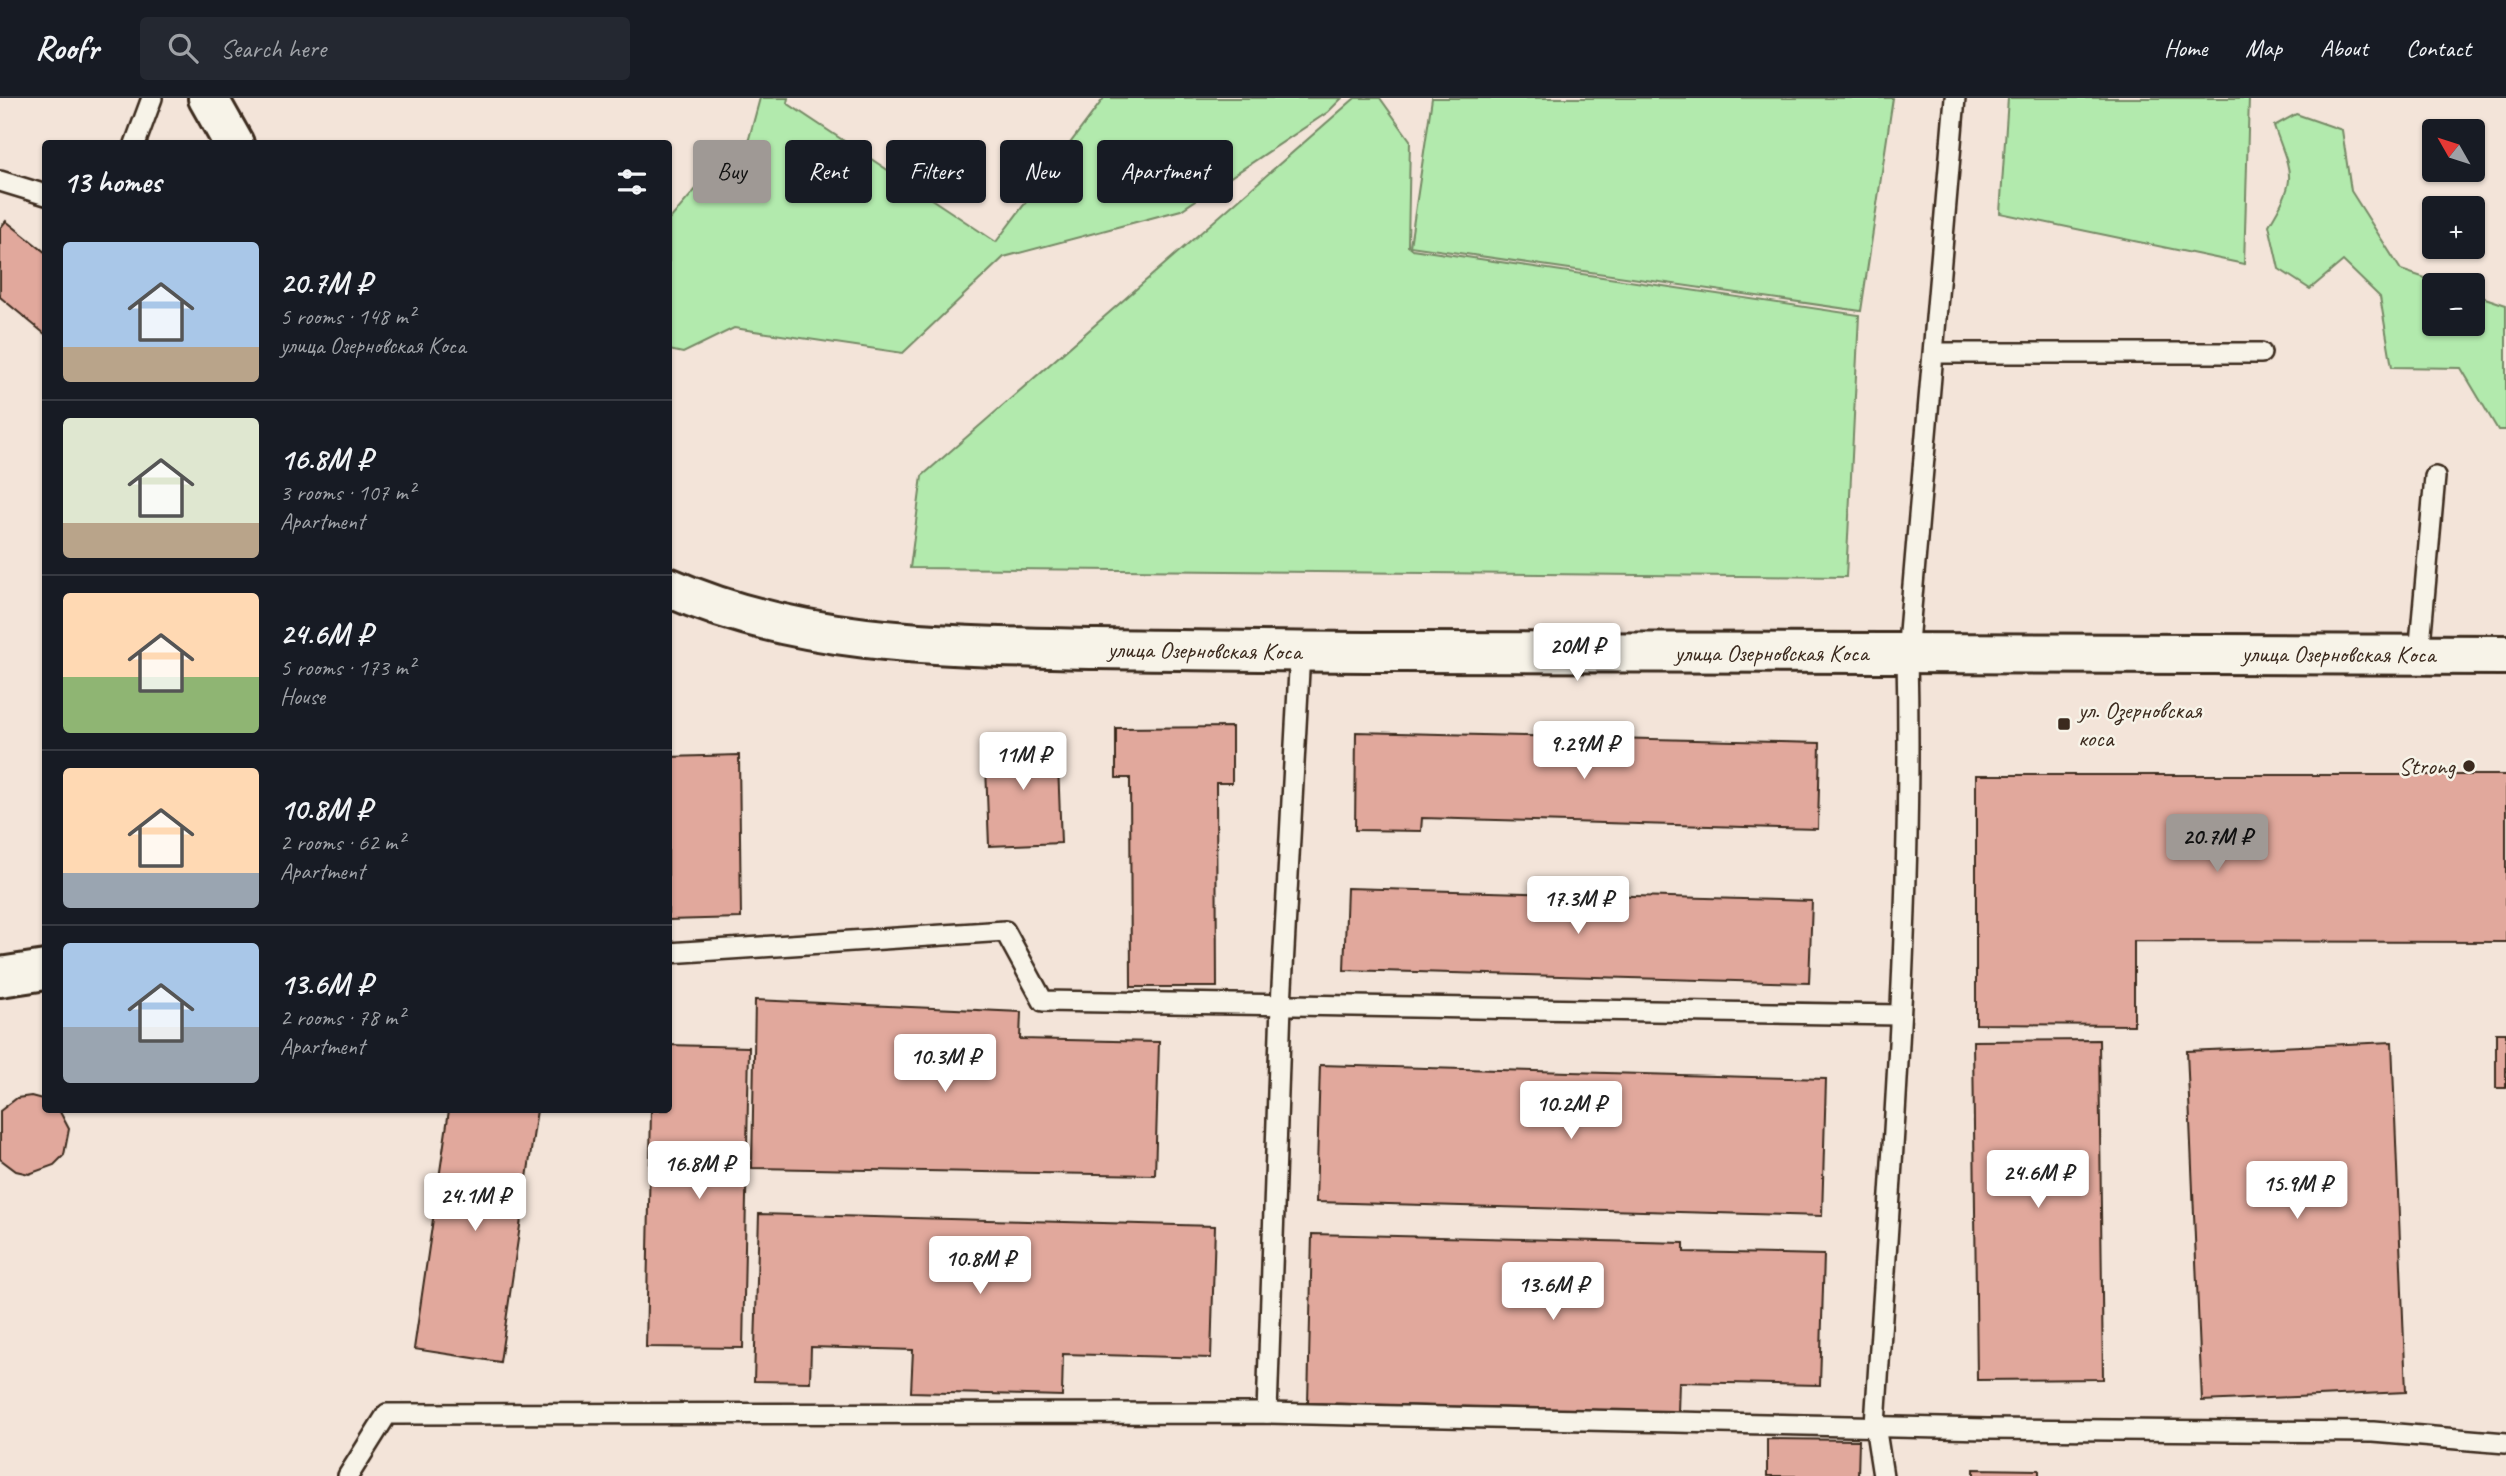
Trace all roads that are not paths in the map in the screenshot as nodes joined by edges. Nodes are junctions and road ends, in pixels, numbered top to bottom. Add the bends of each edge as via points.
1 (152, 98) edge
2 (208, 98) edge
3 (1955, 98) edge
4 (136, 140) edge
5 (232, 140) edge
6 (0, 181) edge
7 (42, 194) edge
8 (1934, 353) junction
9 (2261, 353) dead end
10 (2434, 477) dead end
11 (672, 589) edge
12 (1300, 652) junction
13 (1907, 655) junction
14 (2419, 655) junction
15 (2506, 655) edge
16 (672, 953) edge
17 (42, 971) edge
18 (0, 977) edge
19 (1281, 1005) junction
20 (1900, 1015) junction
21 (1268, 1413) junction
22 (1875, 1425) junction
23 (2506, 1443) edge
24 (348, 1476) edge
25 (1883, 1476) edge

1 - 4 lane
2 - 5 main road
3 - 8 lane
6 - 7 lane
8 - 9 lane
8 - 13 lane
10 - 14 lane
11 - 12 main road, улица Озерновская Коса via 758,620 882,640 978,647
12 - 13 main road, улица Озерновская Коса
12 - 19 lane
13 - 14 main road, улица Озерновская Коса
13 - 20 lane via 1909,733
14 - 15 main road, улица Озерновская Коса
16 - 19 lane via 1005,931 1044,1001
17 - 18 main road
19 - 20 lane
19 - 21 lane
20 - 22 lane
21 - 22 lane
21 - 24 lane via 387,1415
22 - 23 lane via 2373,1432
22 - 25 lane

